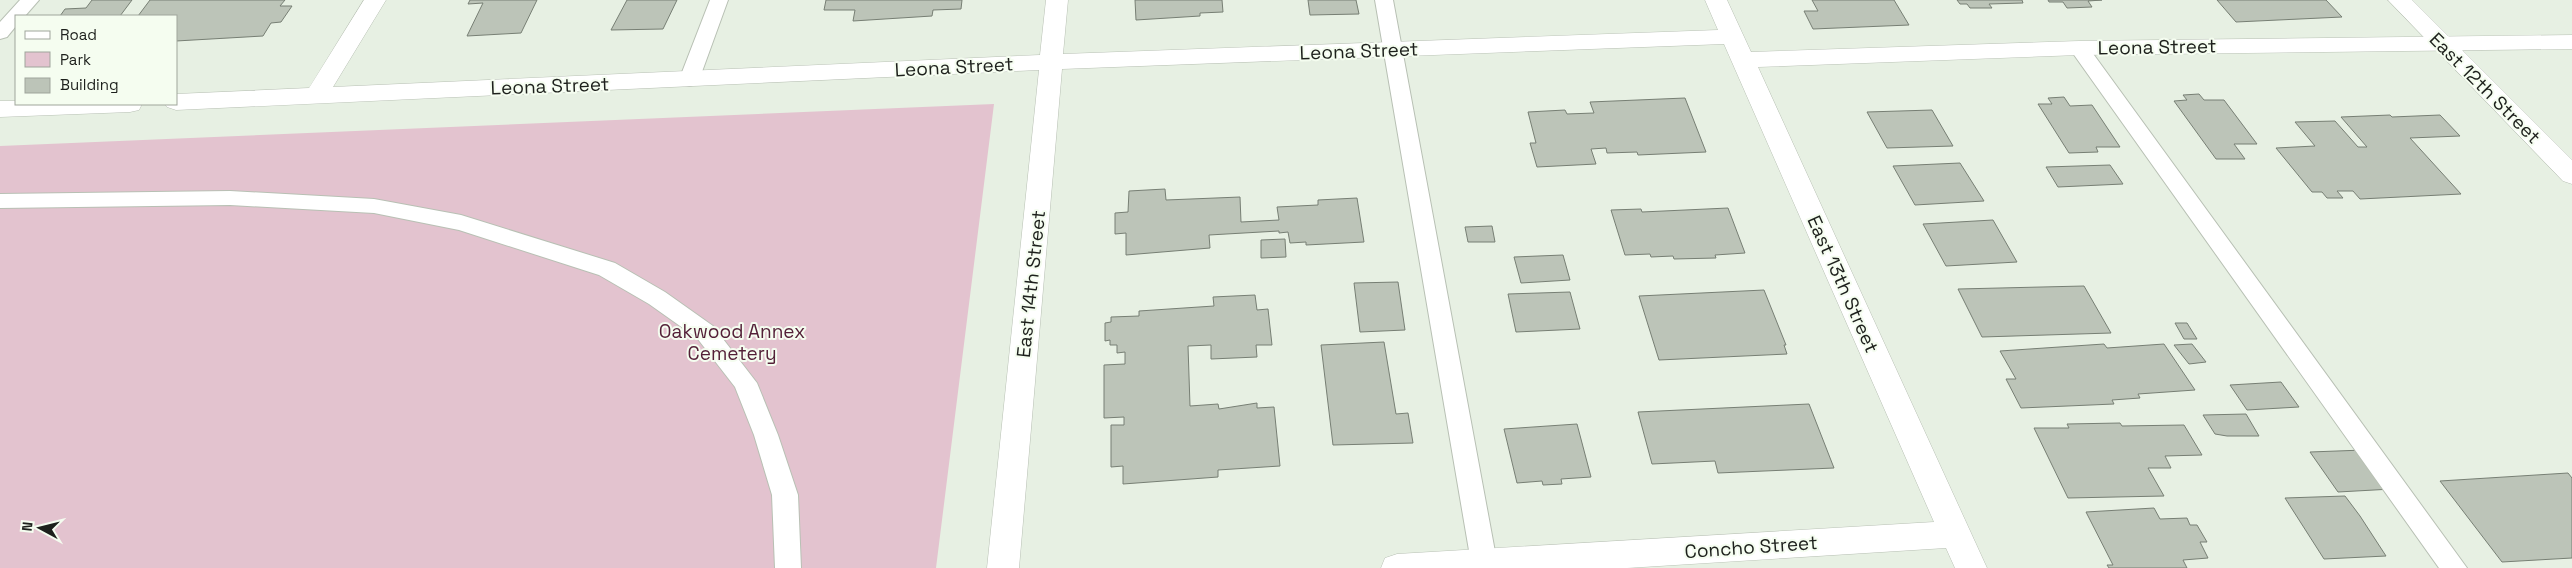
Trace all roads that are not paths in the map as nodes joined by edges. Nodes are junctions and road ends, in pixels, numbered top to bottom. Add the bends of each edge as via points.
1 (30, 0) edge
2 (376, 0) edge
3 (719, 0) edge
4 (1057, 0) edge
5 (1384, 0) edge
6 (1716, 0) edge
7 (2399, 0) edge
8 (16, 15) edge
9 (15, 16) edge
10 (0, 33) edge
11 (2572, 42) edge
12 (2440, 44) junction
13 (2079, 48) junction
14 (1737, 49) junction
15 (1394, 50) junction
16 (1053, 62) junction
17 (690, 80) junction
18 (316, 96) junction
19 (178, 102) edge
20 (104, 105) edge
21 (0, 109) edge
22 (2572, 175) edge
23 (0, 201) edge
24 (1955, 534) junction
25 (1485, 566) edge
26 (788, 568) edge
27 (1003, 568) edge
28 (1397, 568) edge
29 (1971, 568) edge
30 (2454, 568) edge

1 - 8 lane
2 - 18 street
3 - 17 lane
4 - 16 street, East 14th Street
5 - 15 lane
6 - 14 street, East 13th Street
7 - 12 street, East 12th Street
9 - 10 lane
11 - 12 street, Leona Street
12 - 13 street, Leona Street
12 - 22 street, East 12th Street
13 - 14 street, Leona Street
13 - 30 lane
14 - 15 street, Leona Street
14 - 24 street, East 13th Street
15 - 16 street, Leona Street
15 - 25 lane
16 - 17 street, Leona Street
16 - 27 street, East 14th Street
17 - 18 street, Leona Street
18 - 19 street, Leona Street
20 - 21 street
23 - 26 lane via 230,198 374,206 461,223 607,268 705,332 744,383 766,435 785,495
24 - 25 street, Concho Street
24 - 29 street, East 13th Street
25 - 28 street, Concho Street

